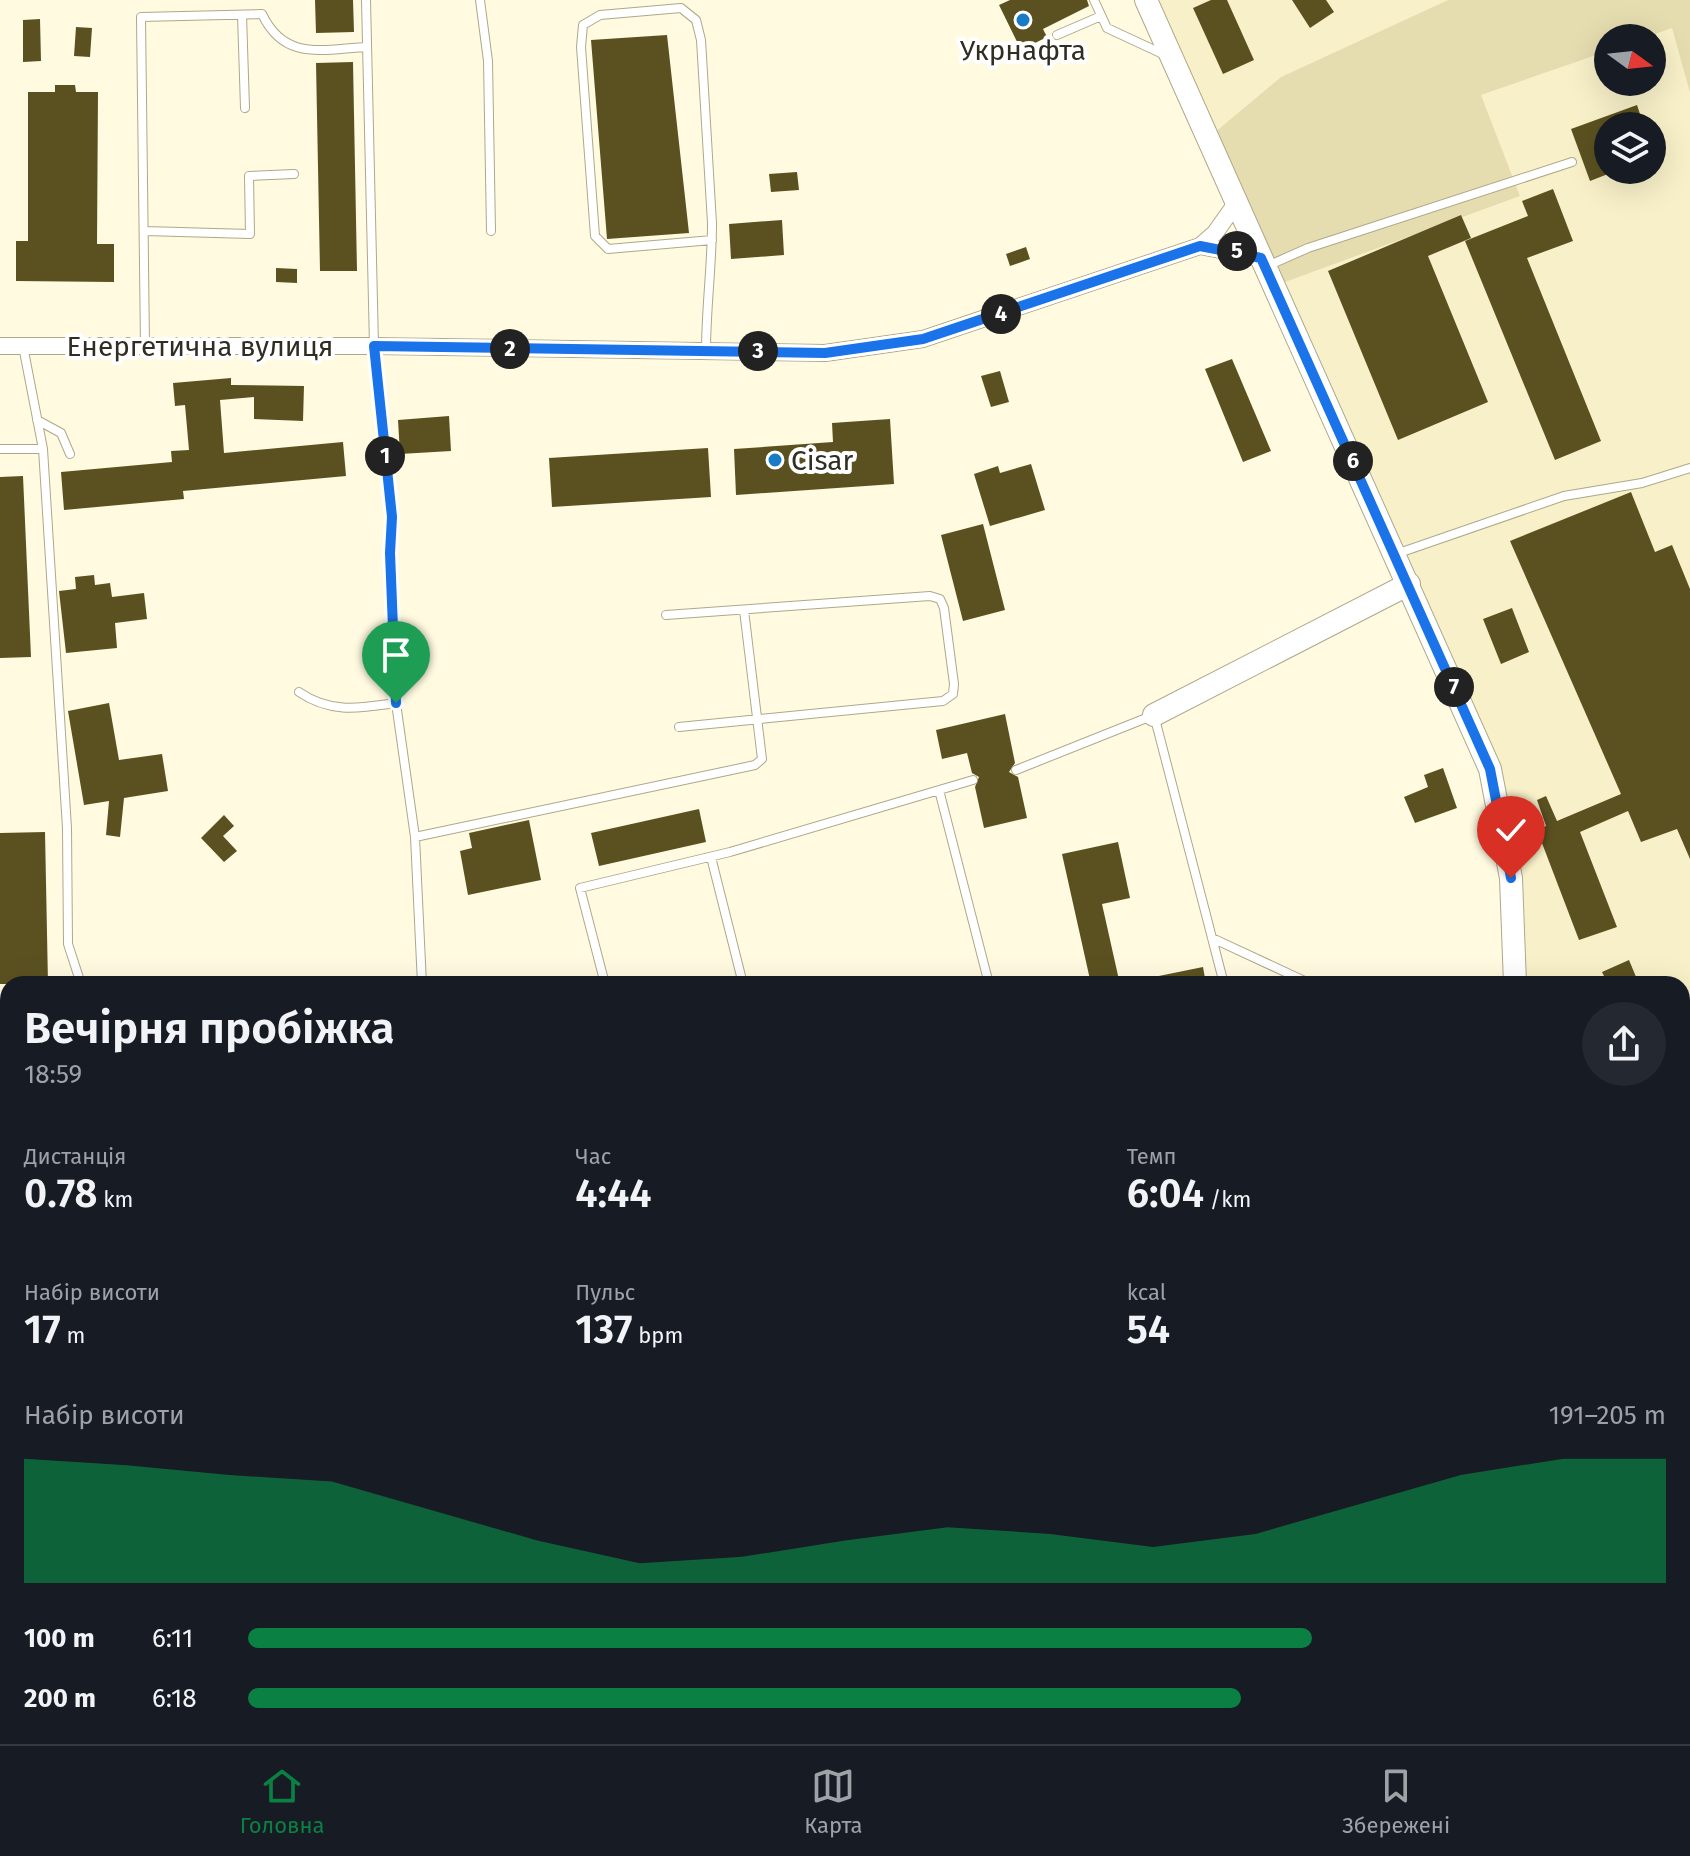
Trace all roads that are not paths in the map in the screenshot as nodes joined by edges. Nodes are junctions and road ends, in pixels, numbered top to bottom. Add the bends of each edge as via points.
1 (366, 0) edge
2 (480, 0) edge
3 (1094, 0) edge
4 (1146, 0) edge
5 (242, 15) junction
6 (1101, 16) junction
7 (1057, 35) dead end
8 (367, 47) junction
9 (1174, 59) junction
10 (245, 108) dead end
11 (1572, 162) dead end
12 (294, 174) dead end
13 (1237, 202) junction
14 (145, 231) junction
15 (491, 231) dead end
16 (712, 240) junction
17 (1200, 246) junction
18 (1263, 263) junction
19 (0, 346) edge
20 (23, 346) junction
21 (374, 346) junction
22 (145, 347) junction
23 (706, 351) junction
24 (37, 420) junction
25 (0, 449) edge
26 (43, 449) junction
27 (70, 454) dead end
28 (1690, 468) edge
29 (1395, 554) junction
30 (1409, 584) junction
31 (744, 610) junction
32 (666, 615) dead end
33 (299, 692) dead end
34 (396, 703) junction
35 (1154, 715) junction
36 (756, 717) junction
37 (679, 727) dead end
38 (1016, 770) dead end
39 (973, 780) dead end
40 (939, 790) junction
41 (415, 837) junction
42 (711, 857) junction
43 (1212, 938) junction
44 (78, 976) edge
45 (422, 976) edge
46 (603, 976) edge
47 (741, 976) edge
48 (987, 976) edge
49 (1222, 976) edge
50 (1294, 976) edge
51 (1515, 976) edge

1 - 8 lane
2 - 15 lane via 488,61
3 - 6 lane
4 - 9 main road
5 - 8 lane via 262,14 270,31 295,50
5 - 10 lane
5 - 14 lane via 141,17
6 - 7 lane
6 - 9 lane via 1107,28
8 - 21 lane
9 - 13 main road
11 - 18 lane
12 - 14 lane via 249,176 250,234
13 - 17 street, Енергетична вулиця
13 - 18 main road
14 - 22 lane
16 - 16 lane via 696,20 681,8 600,15 583,25 581,47 595,236 608,249
16 - 23 lane
17 - 18 street, Енергетична вулиця
17 - 23 street, Енергетична вулиця via 923,339 825,353
18 - 29 main road
19 - 20 street, Енергетична вулиця
20 - 22 street, Енергетична вулиця
20 - 24 lane
21 - 22 street, Енергетична вулиця
21 - 23 street, Енергетична вулиця
21 - 34 lane via 392,517
24 - 26 lane
24 - 27 lane via 61,433
25 - 26 lane
26 - 44 lane via 67,828 68,944
28 - 29 lane via 1642,483 1564,496
29 - 30 main road
30 - 35 main road
30 - 51 main road via 1490,769 1511,878
31 - 32 lane
31 - 36 lane
31 - 36 lane via 940,599 954,684 953,694 943,701
33 - 34 lane via 335,709
34 - 41 lane
35 - 38 lane
35 - 43 lane
36 - 37 lane
36 - 41 lane via 762,759 755,765
39 - 40 lane
40 - 42 lane
40 - 48 lane
41 - 45 lane
42 - 46 lane via 580,888
42 - 47 lane
43 - 49 lane
43 - 50 lane

